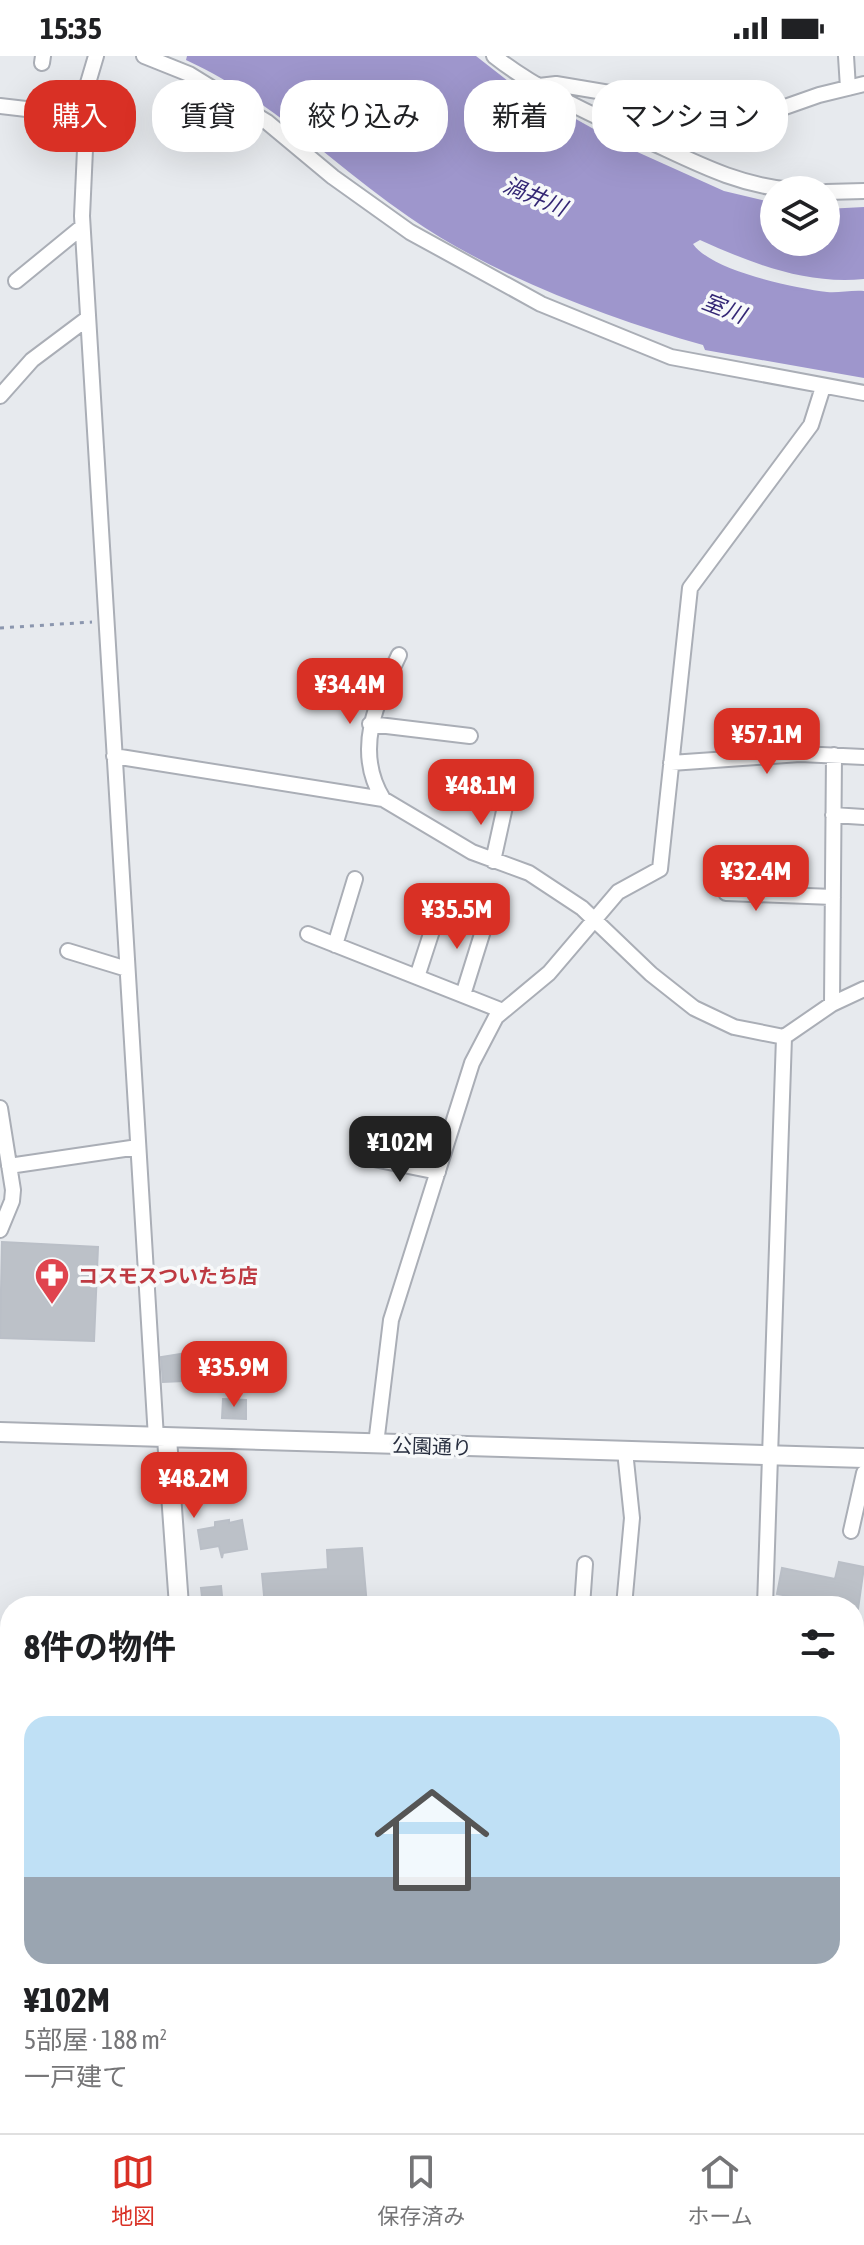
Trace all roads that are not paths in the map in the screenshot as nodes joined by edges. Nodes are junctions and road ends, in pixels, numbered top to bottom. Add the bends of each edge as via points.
1 (96, 56) edge
2 (144, 56) edge
3 (494, 56) edge
4 (846, 56) edge
5 (89, 80) edge
6 (530, 80) edge
7 (864, 84) edge
8 (576, 87) edge
9 (848, 88) junction
10 (576, 104) edge
11 (0, 106) edge
12 (24, 109) edge
13 (85, 152) edge
14 (760, 184) edge
15 (864, 191) edge
16 (840, 192) edge
17 (82, 227) junction
18 (16, 281) dead end
19 (88, 318) junction
20 (823, 387) junction
21 (864, 393) edge
22 (0, 396) edge
23 (399, 655) dead end
24 (370, 724) junction
25 (470, 736) dead end
26 (834, 755) junction
27 (114, 756) junction
28 (864, 757) edge
29 (671, 763) junction
30 (383, 799) junction
31 (506, 802) dead end
32 (833, 815) junction
33 (864, 817) edge
34 (493, 861) junction
35 (726, 878) dead end
36 (355, 879) dead end
37 (833, 897) junction
38 (441, 903) dead end
39 (487, 918) dead end
40 (596, 921) junction
41 (308, 934) dead end
42 (335, 945) junction
43 (68, 951) dead end
44 (127, 969) junction
45 (417, 977) junction
46 (864, 989) edge
47 (463, 995) junction
48 (832, 1004) junction
49 (503, 1011) junction
50 (784, 1037) junction
51 (0, 1108) edge
52 (138, 1147) junction
53 (369, 1158) dead end
54 (9, 1166) junction
55 (438, 1172) junction
56 (0, 1230) edge
57 (0, 1432) edge
58 (161, 1438) junction
59 (376, 1444) junction
60 (625, 1451) junction
61 (770, 1456) junction
62 (864, 1458) edge
63 (864, 1473) edge
64 (851, 1531) dead end
65 (585, 1564) dead end
66 (178, 1596) edge
67 (583, 1596) edge
68 (625, 1596) edge
69 (765, 1596) edge

1 - 5 street
2 - 20 street via 224,95 296,143 333,177 410,232 541,304 671,357
3 - 6 street
4 - 9 street
7 - 9 street
8 - 9 street via 739,114 765,114
10 - 14 street via 727,178
11 - 12 street
13 - 17 street
15 - 16 street
17 - 18 street
17 - 19 street
19 - 22 street via 32,360
19 - 27 street
20 - 21 street
20 - 29 street via 811,425 690,588
23 - 24 street
24 - 25 street
24 - 30 street via 369,748
26 - 28 street
26 - 29 street
26 - 32 street
27 - 30 street
27 - 44 street
29 - 40 street via 660,869 618,892
30 - 34 street
31 - 34 street
32 - 33 street
32 - 37 street
34 - 40 street via 529,873
35 - 37 street via 726,893
36 - 42 street
37 - 48 street
38 - 45 street
39 - 47 street
40 - 49 street via 549,973
40 - 50 street via 694,1008 734,1027
41 - 42 street
42 - 45 street
43 - 44 street
44 - 52 street
45 - 47 street
46 - 48 street
47 - 49 street
48 - 50 street
49 - 55 street via 472,1063
50 - 61 street
51 - 54 street
52 - 54 street
52 - 58 street
53 - 55 street
54 - 56 street via 12,1201
55 - 59 street via 391,1320
57 - 58 street, 公園通り
58 - 59 street, 公園通り
58 - 66 street
59 - 60 street, 公園通り
60 - 61 street, 公園通り
60 - 68 street via 632,1518
61 - 62 street, 公園通り
61 - 69 street
63 - 64 street
65 - 67 street

